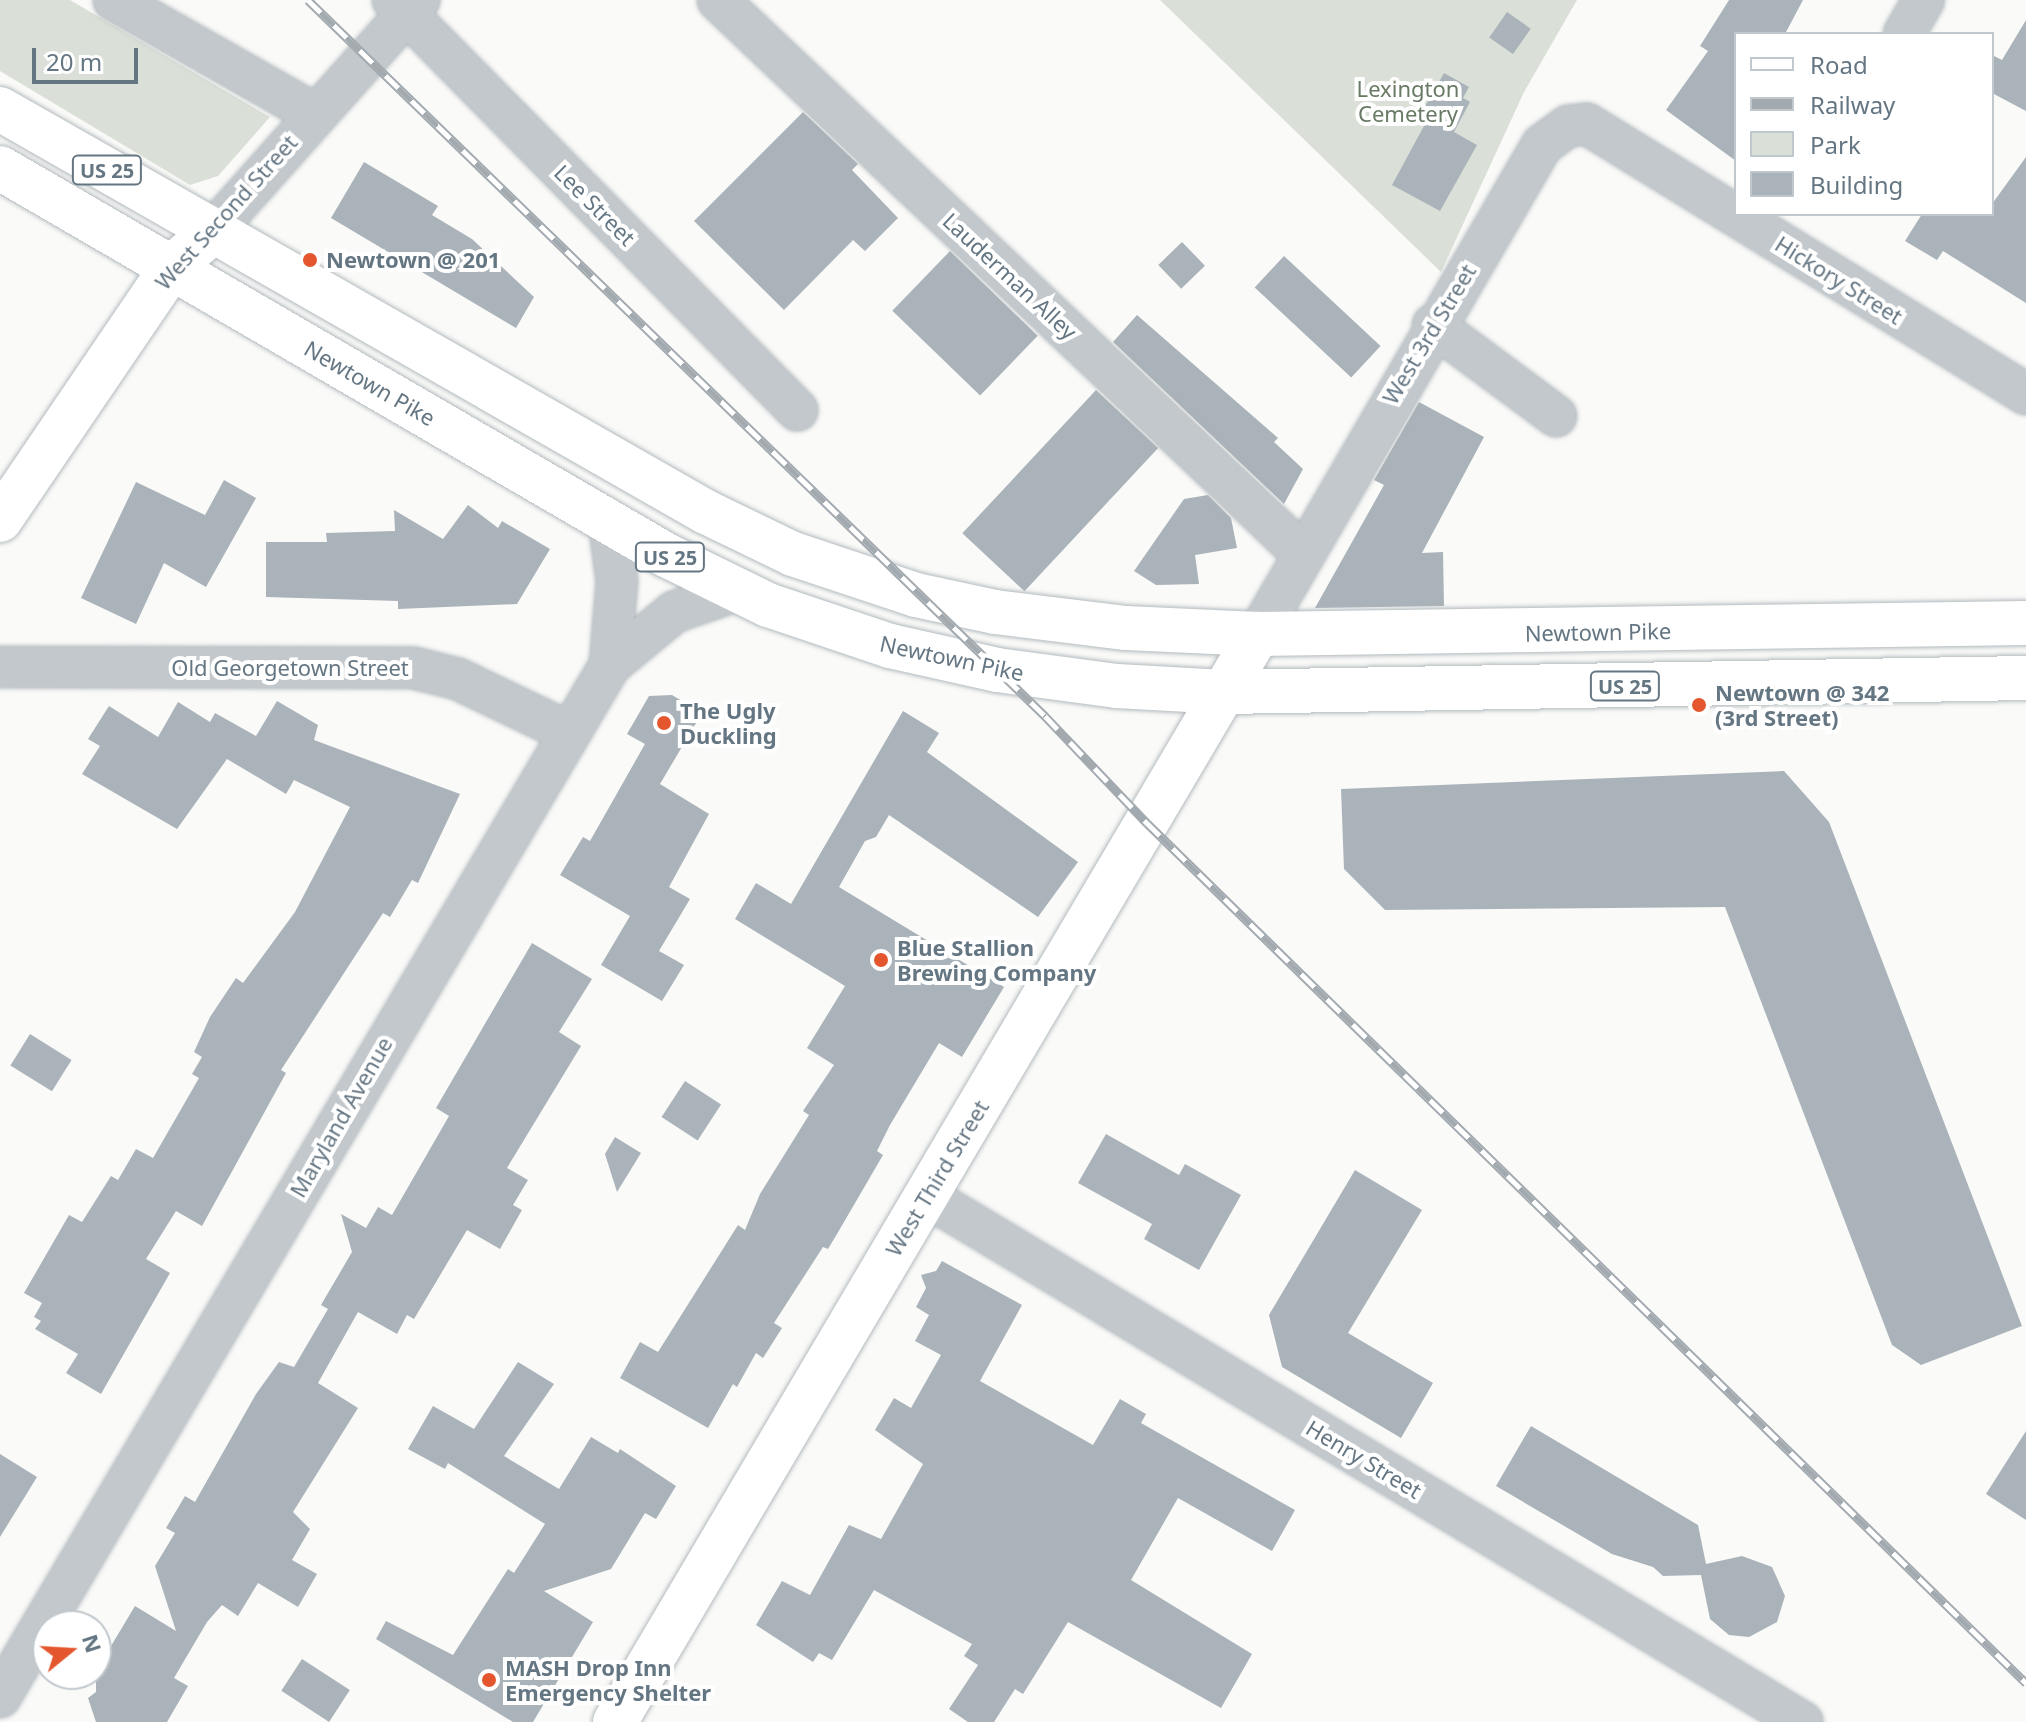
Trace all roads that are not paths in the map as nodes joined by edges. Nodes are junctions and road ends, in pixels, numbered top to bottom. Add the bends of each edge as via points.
1 (114, 0) edge
2 (718, 0) edge
3 (1924, 0) edge
4 (406, 4) edge
5 (1905, 32) edge
6 (0, 109) edge
7 (315, 114) junction
8 (1568, 126) joint
9 (0, 168) edge
10 (1734, 200) edge
11 (1765, 216) edge
12 (1790, 229) edge
13 (213, 231) junction
14 (171, 268) junction
15 (1433, 325) junction
16 (2026, 394) edge
17 (797, 410) dead end
18 (1556, 416) dead end
19 (0, 520) edge
20 (609, 522) junction
21 (1301, 552) junction
22 (735, 591) junction
23 (2026, 623) edge
24 (1258, 634) junction
25 (610, 665) junction
26 (0, 667) edge
27 (2026, 678) edge
28 (1225, 692) junction
29 (566, 731) junction
30 (926, 1196) junction
31 (0, 1697) edge
32 (615, 1722) edge
33 (1802, 1722) edge

1 - 7 street
2 - 21 street, Lauderman Alley
3 - 5 street
4 - 7 street, West Second Street
4 - 17 street, Lee Street
6 - 13 main road, Newtown Pike / US 25
7 - 13 street, West Second Street
8 - 10 street, Hickory Street via 1587,124
8 - 15 street, West 3rd Street via 1542,145
9 - 14 main road, Newtown Pike / US 25
11 - 12 street, Hickory Street
12 - 16 street, Hickory Street
13 - 14 main road, West Second Street
13 - 24 main road, Newtown Pike / US 25 via 706,512 793,554 916,595 995,612 1126,628
14 - 19 main road, West Second Street
14 - 20 main road, Newtown Pike / US 25
15 - 18 street
15 - 21 street, West 3rd Street
20 - 22 main road, Newtown Pike / US 25
20 - 25 street via 617,581
21 - 24 street
22 - 25 street, Maryland Avenue via 674,612
22 - 28 main road, Newtown Pike / US 25 via 890,646 985,668 1117,686
23 - 24 main road, Newtown Pike / US 25
24 - 28 main road, West Third Street
25 - 29 street, Maryland Avenue
26 - 29 street, Old Georgetown Street via 414,668 458,679
27 - 28 main road, Newtown Pike / US 25
28 - 30 main road, West Third Street via 1197,730
29 - 31 street, Maryland Avenue
30 - 32 main road, West Third Street
30 - 33 street, Henry Street

